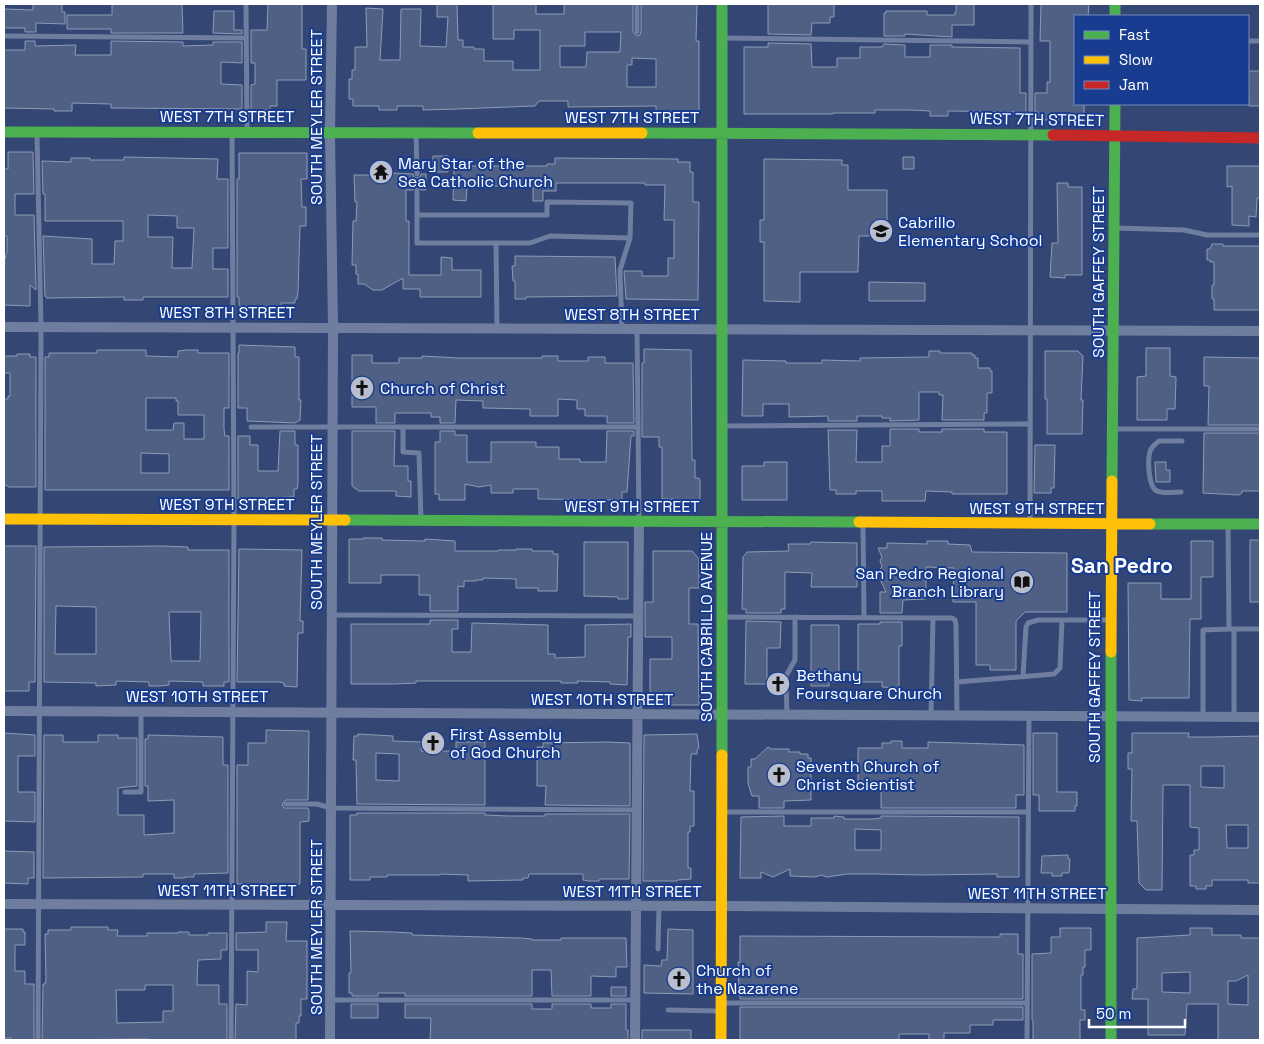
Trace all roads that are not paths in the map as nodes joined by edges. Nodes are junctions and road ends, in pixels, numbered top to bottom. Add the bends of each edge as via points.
1 (246, 4) edge
2 (332, 4) edge
3 (637, 4) edge
4 (722, 4) edge
5 (1031, 4) edge
6 (636, 32) dead end
7 (4, 36) edge
8 (245, 38) junction
9 (722, 38) junction
10 (1031, 42) junction
11 (1115, 105) edge
12 (4, 132) edge
13 (37, 132) junction
14 (232, 132) junction
15 (247, 132) junction
16 (330, 133) junction
17 (416, 133) junction
18 (720, 134) junction
19 (1030, 135) junction
20 (1115, 136) junction
21 (1260, 138) edge
22 (417, 174) dead end
23 (417, 190) dead end
24 (417, 215) junction
25 (1115, 228) junction
26 (1260, 235) edge
27 (630, 238) junction
28 (496, 243) junction
29 (4, 326) edge
30 (41, 327) junction
31 (234, 328) junction
32 (333, 328) junction
33 (497, 328) junction
34 (622, 329) junction
35 (637, 329) junction
36 (723, 329) junction
37 (1030, 331) junction
38 (1114, 332) junction
39 (1260, 332) edge
40 (1030, 424) junction
41 (723, 426) junction
42 (251, 427) dead end
43 (332, 427) junction
44 (403, 427) junction
45 (638, 427) junction
46 (1113, 429) junction
47 (1260, 429) edge
48 (1182, 441) dead end
49 (1181, 492) dead end
50 (4, 519) edge
51 (40, 519) junction
52 (234, 520) junction
53 (331, 520) junction
54 (421, 521) junction
55 (639, 522) junction
56 (723, 522) junction
57 (863, 523) junction
58 (1030, 524) junction
59 (1111, 524) junction
60 (1228, 524) junction
61 (1260, 524) edge
62 (331, 614) junction
63 (638, 616) junction
64 (722, 617) junction
65 (795, 617) junction
66 (864, 617) junction
67 (933, 618) junction
68 (1062, 620) junction
69 (1111, 620) junction
70 (1232, 629) junction
71 (1260, 629) edge
72 (1023, 676) junction
73 (957, 682) junction
74 (4, 711) edge
75 (38, 711) junction
76 (142, 711) junction
77 (233, 711) junction
78 (331, 713) junction
79 (638, 714) junction
80 (721, 714) junction
81 (787, 715) junction
82 (932, 715) junction
83 (957, 715) junction
84 (1029, 716) junction
85 (1110, 716) junction
86 (1203, 716) junction
87 (1234, 717) junction
88 (1260, 717) edge
89 (125, 792) dead end
90 (286, 804) dead end
91 (331, 808) junction
92 (637, 810) junction
93 (721, 812) junction
94 (1028, 812) junction
95 (4, 904) edge
96 (38, 904) junction
97 (232, 905) junction
98 (331, 906) junction
99 (637, 906) junction
100 (659, 906) junction
101 (721, 906) junction
102 (1028, 908) junction
103 (1111, 909) junction
104 (1260, 910) edge
105 (658, 949) dead end
106 (330, 1000) junction
107 (636, 1000) junction
108 (1027, 1003) junction
109 (721, 1007) junction
110 (668, 1010) dead end
111 (38, 1040) edge
112 (232, 1040) edge
113 (330, 1040) edge
114 (635, 1040) edge
115 (721, 1040) edge
116 (1027, 1040) edge
117 (1111, 1040) edge

1 - 8 lane
2 - 16 street, SOUTH MEYLER STREET
3 - 6 lane
4 - 9 street, SOUTH CABRILLO AVENUE
5 - 10 lane
7 - 8 lane
8 - 15 lane
9 - 10 lane
9 - 18 street, SOUTH CABRILLO AVENUE
10 - 19 lane
11 - 20 street, SOUTH GAFFEY STREET
12 - 13 street, WEST 7TH STREET
13 - 14 street, WEST 7TH STREET
13 - 30 lane
14 - 15 street, WEST 7TH STREET
14 - 31 lane
15 - 16 street, WEST 7TH STREET
16 - 17 street, WEST 7TH STREET
16 - 32 street, SOUTH MEYLER STREET
17 - 18 street, WEST 7TH STREET
17 - 22 lane
18 - 19 street, WEST 7TH STREET
18 - 36 street, SOUTH CABRILLO AVENUE
19 - 20 street, WEST 7TH STREET
19 - 37 lane
20 - 21 street, WEST 7TH STREET
20 - 25 street, SOUTH GAFFEY STREET
23 - 24 lane
24 - 27 lane via 547,215 547,202 630,203
24 - 28 lane via 417,243
25 - 26 lane via 1184,230 1208,235
25 - 38 street, SOUTH GAFFEY STREET
27 - 28 lane via 550,236 530,244
27 - 34 lane via 620,270
28 - 33 lane
29 - 30 street, WEST 8TH STREET
30 - 31 street, WEST 8TH STREET
30 - 51 lane
31 - 32 street, WEST 8TH STREET
31 - 52 lane
32 - 33 street, WEST 8TH STREET
32 - 43 street, SOUTH MEYLER STREET
33 - 34 street, WEST 8TH STREET
34 - 35 street, WEST 8TH STREET
35 - 36 street, WEST 8TH STREET
35 - 45 lane
36 - 37 street, WEST 8TH STREET
36 - 41 street, SOUTH CABRILLO AVENUE
37 - 38 street, WEST 8TH STREET
37 - 40 lane
38 - 39 street, WEST 8TH STREET
38 - 46 street, SOUTH GAFFEY STREET
40 - 41 lane
40 - 58 lane
41 - 56 street, SOUTH CABRILLO AVENUE
42 - 43 lane
43 - 44 lane
43 - 53 street, SOUTH MEYLER STREET
44 - 45 lane
44 - 54 lane via 404,452 419,453
45 - 55 lane
46 - 47 lane
46 - 59 street, SOUTH GAFFEY STREET
48 - 49 lane via 1159,441 1149,453 1151,486 1155,491
50 - 51 street, WEST 9TH STREET
51 - 52 street, WEST 9TH STREET
51 - 75 lane
52 - 53 street, WEST 9TH STREET
52 - 77 lane
53 - 54 street, WEST 9TH STREET
53 - 62 street, SOUTH MEYLER STREET
54 - 55 street, WEST 9TH STREET
55 - 56 street, WEST 9TH STREET
55 - 63 street
56 - 57 street, WEST 9TH STREET
56 - 64 street, SOUTH CABRILLO AVENUE
57 - 58 street, WEST 9TH STREET
57 - 66 lane
58 - 59 street, WEST 9TH STREET
59 - 60 street, WEST 9TH STREET
59 - 69 street, SOUTH GAFFEY STREET
60 - 61 street, WEST 9TH STREET
60 - 70 lane
62 - 63 lane
62 - 78 street, SOUTH MEYLER STREET
63 - 79 street
64 - 65 lane
64 - 80 street, SOUTH CABRILLO AVENUE
65 - 66 lane
65 - 81 lane via 795,660 786,676
66 - 67 lane
67 - 73 lane via 955,620
67 - 82 lane
68 - 69 lane
68 - 72 lane via 1059,670 1054,674
68 - 72 lane via 1038,620 1026,625
69 - 85 street, SOUTH GAFFEY STREET
70 - 71 lane
70 - 86 lane via 1203,630
70 - 87 lane
72 - 73 lane
73 - 83 lane
74 - 75 street, WEST 10TH STREET
75 - 76 street, WEST 10TH STREET
75 - 96 lane
76 - 77 street, WEST 10TH STREET
76 - 89 lane via 141,792
77 - 78 street, WEST 10TH STREET
77 - 97 lane
78 - 79 street, WEST 10TH STREET
78 - 91 street, SOUTH MEYLER STREET
79 - 80 street, WEST 10TH STREET
79 - 92 street
80 - 81 street, WEST 10TH STREET
80 - 93 street, SOUTH CABRILLO AVENUE
81 - 82 street, WEST 10TH STREET
82 - 83 street, WEST 10TH STREET
83 - 84 street, WEST 10TH STREET
84 - 85 street, WEST 10TH STREET
84 - 94 lane
85 - 86 street, WEST 10TH STREET
85 - 103 street, SOUTH GAFFEY STREET
86 - 87 street, WEST 10TH STREET
87 - 88 street, WEST 10TH STREET
90 - 91 lane via 317,804
91 - 92 lane
91 - 98 street, SOUTH MEYLER STREET
92 - 99 street
93 - 94 lane
93 - 101 street, SOUTH CABRILLO AVENUE
94 - 102 lane
95 - 96 street, WEST 11TH STREET
96 - 97 street, WEST 11TH STREET
96 - 111 lane
97 - 98 street, WEST 11TH STREET
97 - 112 lane
98 - 99 street, WEST 11TH STREET
98 - 106 street, SOUTH MEYLER STREET
99 - 100 street, WEST 11TH STREET
99 - 107 street
100 - 101 street, WEST 11TH STREET
100 - 105 lane
101 - 102 street, WEST 11TH STREET
101 - 109 street, SOUTH CABRILLO AVENUE
102 - 103 street, WEST 11TH STREET
102 - 108 lane
103 - 104 street, WEST 11TH STREET
103 - 117 street, SOUTH GAFFEY STREET
106 - 107 lane
106 - 113 street, SOUTH MEYLER STREET
107 - 114 street
108 - 109 lane
108 - 116 lane
109 - 110 lane
109 - 115 street, SOUTH CABRILLO AVENUE

